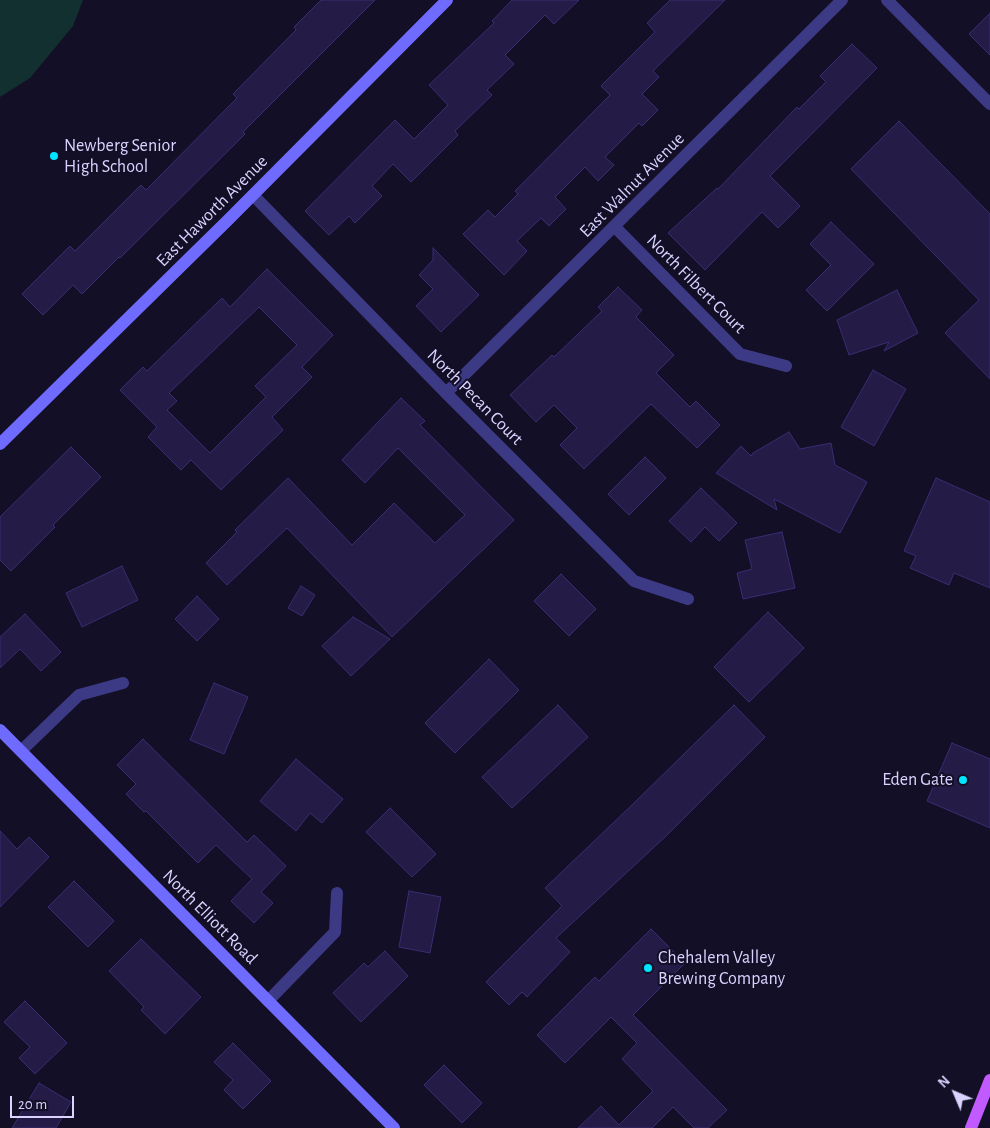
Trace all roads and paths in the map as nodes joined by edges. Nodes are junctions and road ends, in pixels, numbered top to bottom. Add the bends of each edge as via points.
1 (447, 0) edge
2 (842, 0) edge
3 (887, 0) edge
4 (990, 104) edge
5 (253, 196) junction
6 (614, 227) junction
7 (786, 366) dead end
8 (446, 393) junction
9 (0, 444) edge
10 (688, 599) dead end
11 (123, 683) dead end
12 (0, 730) edge
13 (21, 751) junction
14 (337, 893) dead end
15 (268, 1001) junction
16 (990, 1080) edge
17 (394, 1128) edge
18 (972, 1128) edge

1 - 5 street, East Haworth Avenue
2 - 6 street, East Walnut Avenue
3 - 4 street
5 - 8 street, North Pecan Court
5 - 9 street, East Haworth Avenue
6 - 7 street, North Filbert Court via 740,354
6 - 8 street, East Walnut Avenue
8 - 10 street, North Pecan Court via 634,581
11 - 13 street via 79,695
12 - 13 street, North Elliott Road
13 - 15 street, North Elliott Road
14 - 15 street via 335,932
15 - 17 street, North Elliott Road
16 - 18 main road

